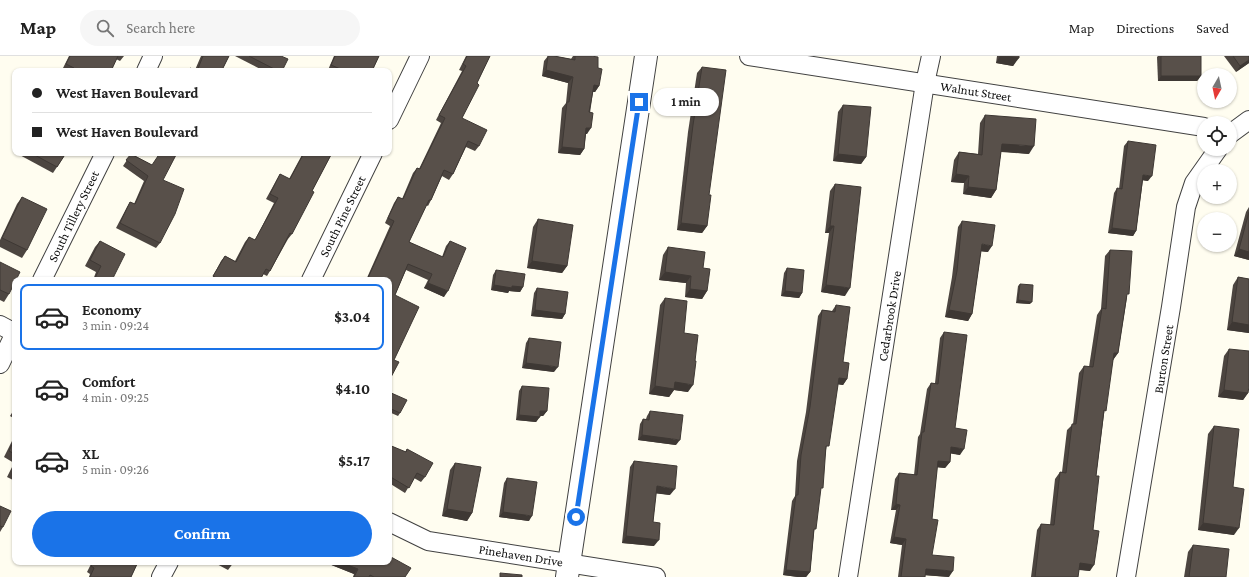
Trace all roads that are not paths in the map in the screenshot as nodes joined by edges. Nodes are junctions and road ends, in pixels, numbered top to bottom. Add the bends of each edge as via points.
1 (153, 56) edge
2 (420, 56) edge
3 (646, 56) edge
4 (749, 56) edge
5 (931, 56) edge
6 (147, 68) edge
7 (925, 83) junction
8 (392, 114) edge
9 (1249, 120) edge
10 (1197, 126) edge
11 (1237, 128) edge
12 (104, 156) edge
13 (372, 156) edge
14 (1213, 156) edge
15 (43, 277) edge
16 (312, 277) edge
17 (0, 325) edge
18 (12, 331) edge
19 (12, 339) edge
20 (0, 364) edge
21 (392, 523) edge
22 (167, 565) edge
23 (568, 570) edge
24 (161, 577) edge
25 (656, 577) edge
26 (848, 577) edge
27 (1126, 577) edge

1 - 6 street
2 - 8 street
3 - 23 street
4 - 7 street, Walnut Street
5 - 7 street, Cedarbrook Drive
7 - 10 street, Walnut Street
7 - 26 street, Cedarbrook Drive
9 - 11 street
12 - 15 street, South Tillery Street
13 - 16 street, South Pine Street
14 - 27 street, Burton Street via 1194,182 1186,207
17 - 18 street
19 - 20 street
21 - 23 street, Pinehaven Drive via 428,541
22 - 24 street
23 - 25 street, Pinehaven Drive

